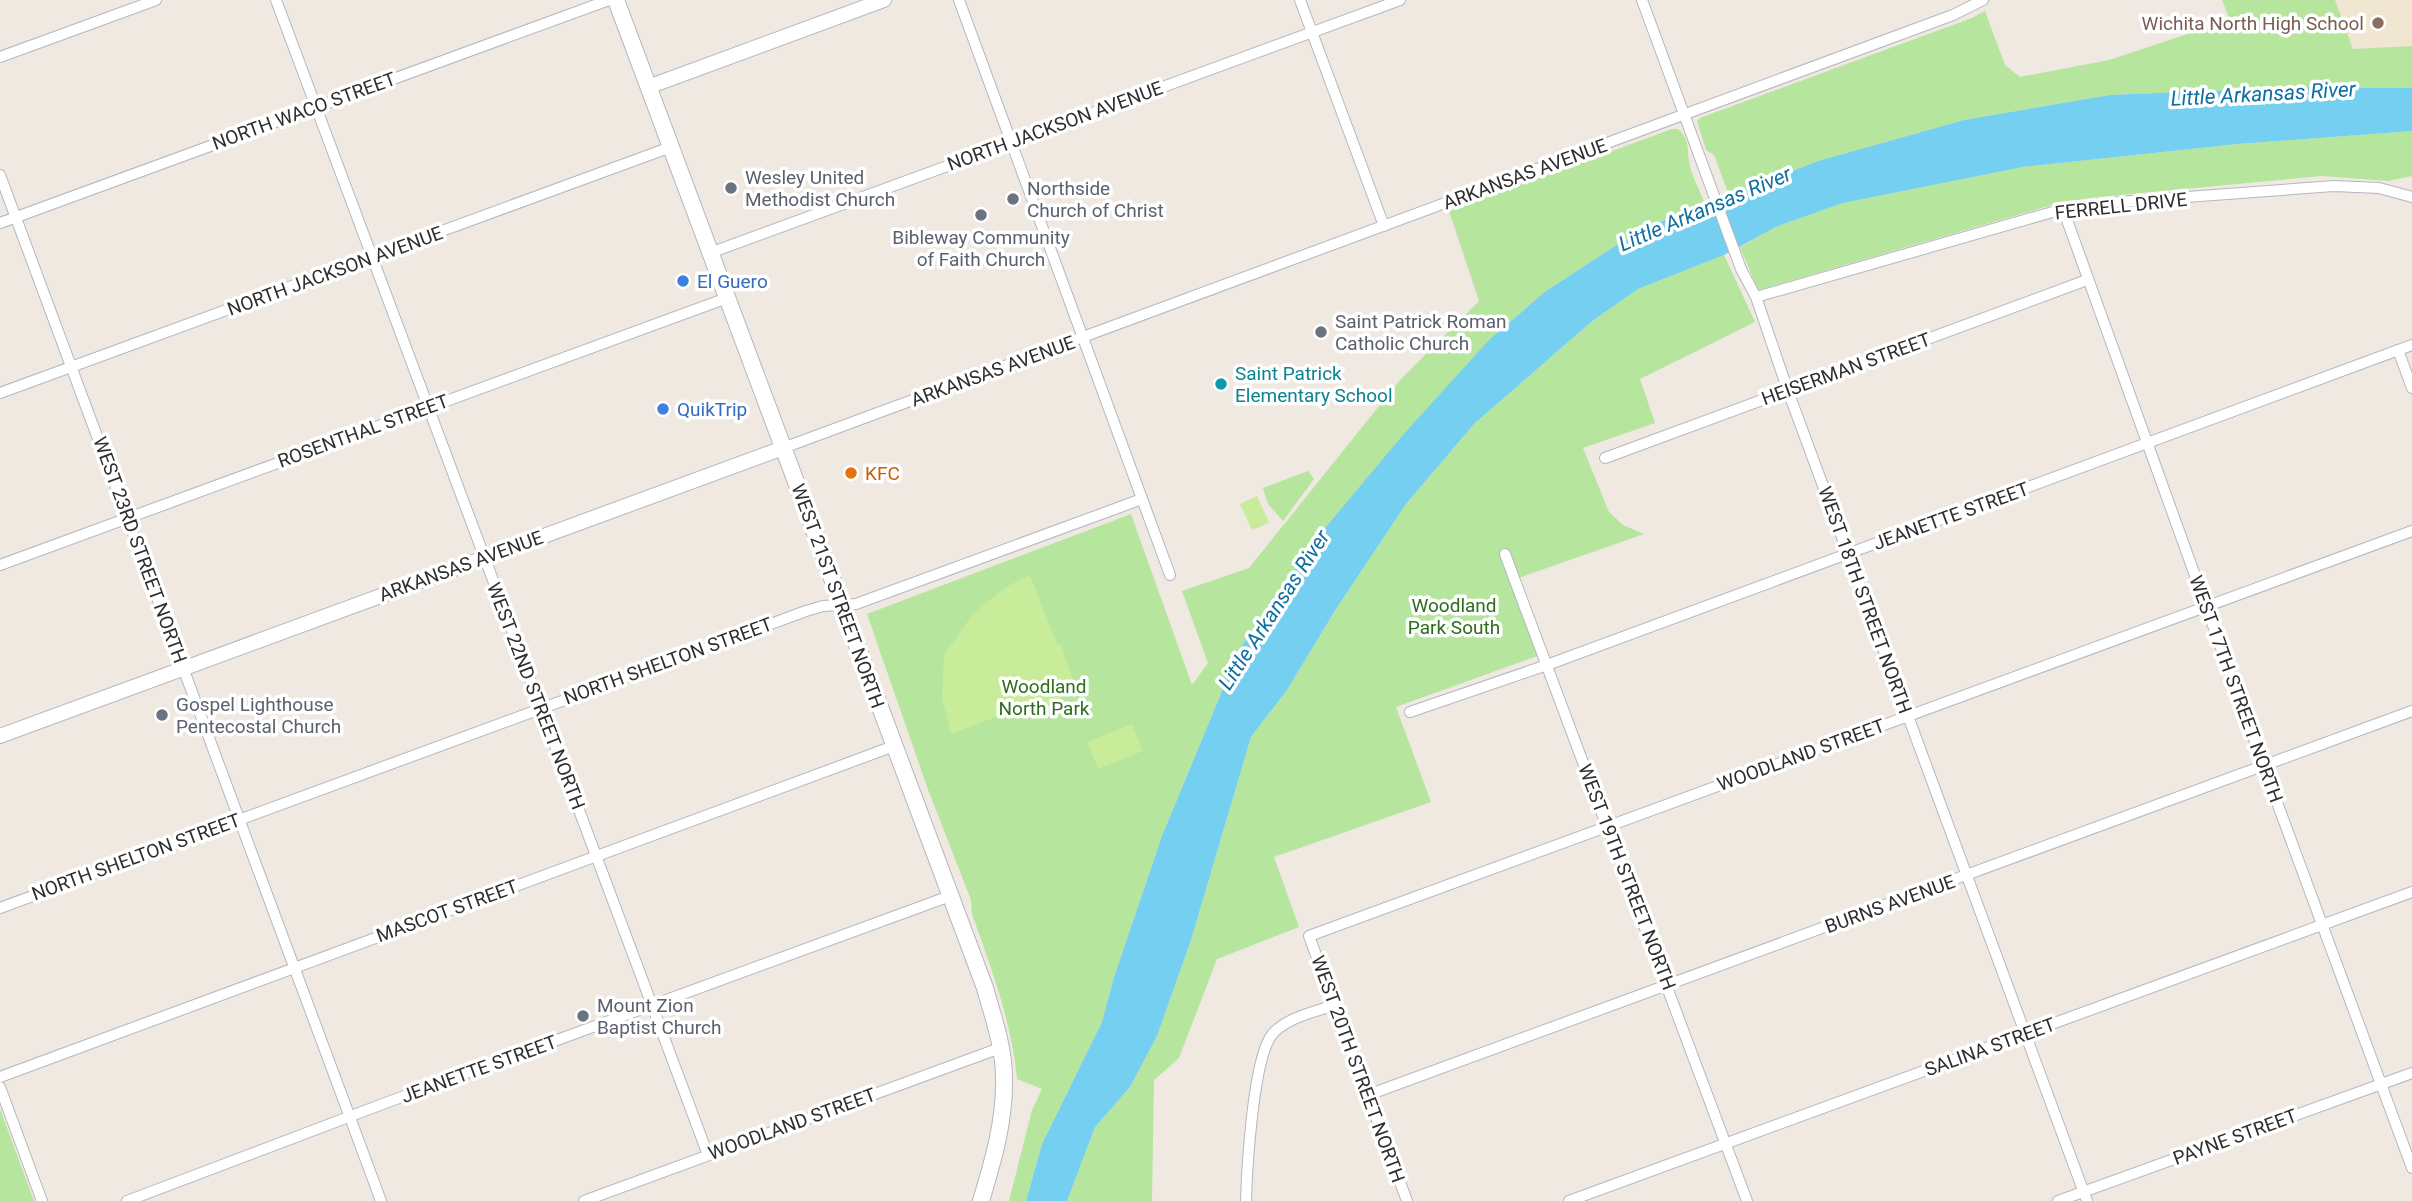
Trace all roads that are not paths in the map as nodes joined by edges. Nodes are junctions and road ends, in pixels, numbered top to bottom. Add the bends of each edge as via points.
1 (156, 0) edge
2 (276, 0) edge
3 (609, 0) edge
4 (616, 0) edge
5 (884, 0) edge
6 (959, 0) edge
7 (1300, 0) edge
8 (1400, 0) edge
9 (1642, 0) edge
10 (1983, 0) edge
11 (1312, 32) junction
12 (0, 57) edge
13 (648, 88) junction
14 (316, 107) junction
15 (1685, 115) junction
16 (1012, 142) junction
17 (671, 147) junction
18 (0, 175) edge
19 (2412, 197) edge
20 (2063, 209) junction
21 (16, 217) junction
22 (0, 223) edge
23 (1384, 226) junction
24 (710, 253) junction
25 (372, 257) junction
26 (2087, 281) junction
27 (1756, 297) junction
28 (727, 298) junction
29 (1083, 337) junction
30 (2412, 345) edge
31 (2398, 350) junction
32 (71, 367) junction
33 (2412, 388) edge
34 (1788, 391) junction
35 (0, 393) edge
36 (428, 408) junction
37 (2146, 444) junction
38 (783, 448) junction
39 (1605, 458) dead end
40 (1142, 499) junction
41 (128, 518) junction
42 (2412, 531) edge
43 (1506, 554) dead end
44 (1847, 554) junction
45 (483, 558) junction
46 (0, 565) edge
47 (1170, 575) dead end
48 (841, 605) junction
49 (2206, 606) junction
50 (1547, 665) junction
51 (184, 668) junction
52 (541, 708) junction
53 (2412, 711) edge
54 (1410, 712) dead end
55 (1908, 716) junction
56 (0, 736) edge
57 (894, 746) junction
58 (2264, 766) junction
59 (240, 819) junction
60 (1608, 826) junction
61 (597, 855) junction
62 (1966, 876) junction
63 (2412, 892) edge
64 (950, 896) junction
65 (0, 908) edge
66 (2322, 925) junction
67 (1309, 936) joint
68 (295, 968) junction
69 (1667, 985) junction
70 (653, 1005) junction
71 (1334, 1005) junction
72 (2025, 1034) junction
73 (1000, 1048) junction
74 (2412, 1073) edge
75 (0, 1077) edge
76 (2381, 1084) junction
77 (0, 1087) edge
78 (1368, 1095) junction
79 (350, 1117) junction
80 (1726, 1144) junction
81 (708, 1155) junction
82 (2412, 1168) edge
83 (2085, 1196) edge
84 (42, 1201) edge
85 (127, 1201) edge
86 (381, 1201) edge
87 (584, 1201) edge
88 (981, 1201) edge
89 (1245, 1201) edge
90 (1407, 1201) edge
91 (1569, 1201) edge
92 (1747, 1201) edge
93 (2058, 1201) edge

1 - 12 street
2 - 14 street, WEST 22ND STREET NORTH
3 - 14 street, NORTH WACO STREET
4 - 13 main road, WEST 21ST STREET NORTH
5 - 13 street
6 - 16 street
7 - 11 street
8 - 11 street, NORTH JACKSON AVENUE
9 - 15 street, WEST 18TH STREET NORTH
10 - 15 street, ARKANSAS AVENUE
11 - 16 street, NORTH JACKSON AVENUE
11 - 23 street
13 - 17 main road, WEST 21ST STREET NORTH
14 - 21 street, NORTH WACO STREET
14 - 25 street, WEST 22ND STREET NORTH
15 - 23 street, ARKANSAS AVENUE
15 - 27 street, WEST 18TH STREET NORTH via 1741,269
16 - 24 street, NORTH JACKSON AVENUE
16 - 29 street
17 - 24 main road, WEST 21ST STREET NORTH
17 - 25 street, NORTH JACKSON AVENUE
18 - 21 street, WEST 23RD STREET NORTH
19 - 20 street, FERRELL DRIVE via 2379,188 2334,187
20 - 26 street, WEST 17TH STREET NORTH
20 - 27 street, FERRELL DRIVE
21 - 22 street, NORTH WACO STREET
21 - 32 street, WEST 23RD STREET NORTH
23 - 29 street, ARKANSAS AVENUE
24 - 28 main road, WEST 21ST STREET NORTH
25 - 32 street, NORTH JACKSON AVENUE
25 - 36 street, WEST 22ND STREET NORTH
26 - 34 street, HEISERMAN STREET
26 - 37 street, WEST 17TH STREET NORTH
27 - 34 street, WEST 18TH STREET NORTH
28 - 36 street, ROSENTHAL STREET
28 - 38 main road, WEST 21ST STREET NORTH
29 - 38 street, ARKANSAS AVENUE
29 - 40 street
30 - 31 street, JEANETTE STREET
31 - 33 street
31 - 37 street, JEANETTE STREET
32 - 35 street, NORTH JACKSON AVENUE
32 - 41 street, WEST 23RD STREET NORTH
34 - 39 street, HEISERMAN STREET
34 - 44 street, WEST 18TH STREET NORTH
36 - 41 street, ROSENTHAL STREET
36 - 45 street, WEST 22ND STREET NORTH
37 - 44 street, JEANETTE STREET
37 - 49 street, WEST 17TH STREET NORTH
38 - 45 street, ARKANSAS AVENUE
38 - 48 main road, WEST 21ST STREET NORTH
40 - 47 street
40 - 48 street, NORTH SHELTON STREET via 856,604
41 - 46 street, ROSENTHAL STREET
41 - 51 street, WEST 23RD STREET NORTH
42 - 49 street, WOODLAND STREET
43 - 50 street, WEST 19TH STREET NORTH
44 - 50 street, JEANETTE STREET
44 - 55 street, WEST 18TH STREET NORTH
45 - 51 street, ARKANSAS AVENUE
45 - 52 street, WEST 22ND STREET NORTH
48 - 52 street, NORTH SHELTON STREET via 806,611
48 - 57 main road, WEST 21ST STREET NORTH
49 - 55 street, WOODLAND STREET
49 - 58 street, WEST 17TH STREET NORTH
50 - 54 street, JEANETTE STREET
50 - 60 street, WEST 19TH STREET NORTH
51 - 56 street, ARKANSAS AVENUE
51 - 59 street, WEST 23RD STREET NORTH
52 - 59 street, NORTH SHELTON STREET
52 - 61 street, WEST 22ND STREET NORTH
53 - 58 street, BURNS AVENUE
55 - 60 street, WOODLAND STREET
55 - 62 street, WEST 18TH STREET NORTH
57 - 61 street, MASCOT STREET
57 - 64 main road, WEST 21ST STREET NORTH
58 - 62 street, BURNS AVENUE
58 - 66 street, WEST 17TH STREET NORTH
59 - 65 street, NORTH SHELTON STREET
59 - 68 street, WEST 23RD STREET NORTH
60 - 67 street, WOODLAND STREET
60 - 69 street, WEST 19TH STREET NORTH
61 - 68 street, MASCOT STREET
61 - 70 street, WEST 22ND STREET NORTH
62 - 69 street, BURNS AVENUE
62 - 72 street, WEST 18TH STREET NORTH
63 - 66 street, SALINA STREET
64 - 70 street, JEANETTE STREET
64 - 73 main road, WEST 21ST STREET NORTH via 985,988
66 - 72 street, SALINA STREET
66 - 76 street, WEST 17TH STREET NORTH
67 - 71 street, WEST 20TH STREET NORTH
68 - 75 street, MASCOT STREET
68 - 79 street, WEST 23RD STREET NORTH
69 - 78 street, BURNS AVENUE
69 - 80 street, WEST 19TH STREET NORTH
70 - 79 street, JEANETTE STREET
70 - 81 street, WEST 22ND STREET NORTH
71 - 78 street, WEST 20TH STREET NORTH
71 - 89 street via 1272,1035 1256,1093
72 - 80 street, SALINA STREET
72 - 83 street, WEST 18TH STREET NORTH
73 - 81 street, WOODLAND STREET
73 - 88 main road, WEST 21ST STREET NORTH via 1003,1110
74 - 76 street, PAYNE STREET
76 - 82 street, WEST 17TH STREET NORTH
76 - 83 street, PAYNE STREET
77 - 84 street
78 - 90 street, WEST 20TH STREET NORTH
79 - 85 street, JEANETTE STREET
79 - 86 street, WEST 23RD STREET NORTH
80 - 91 street, SALINA STREET
80 - 92 street, WEST 19TH STREET NORTH
81 - 87 street, WOODLAND STREET
83 - 93 street, PAYNE STREET

